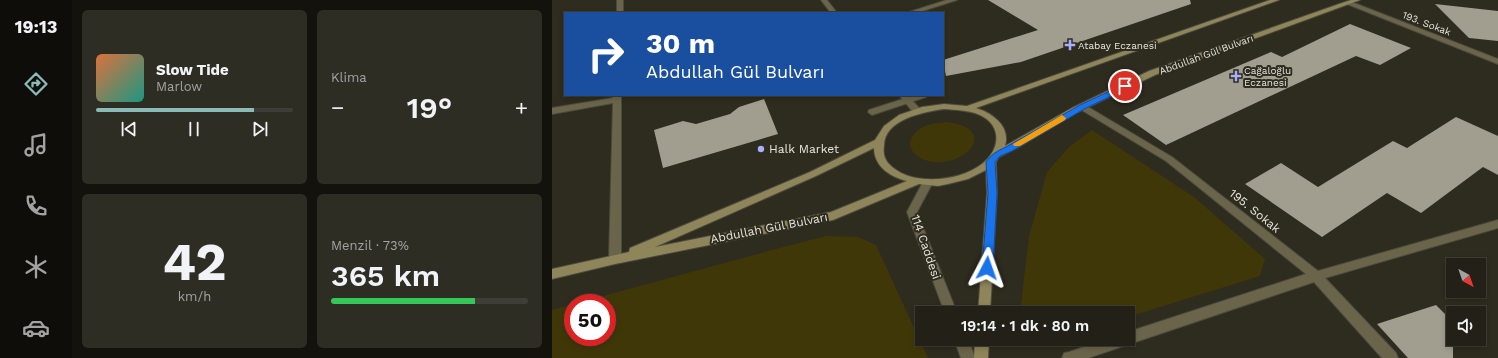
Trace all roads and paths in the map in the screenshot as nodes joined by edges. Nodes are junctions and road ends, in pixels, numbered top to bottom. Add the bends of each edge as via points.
1 (620, 0) edge
2 (824, 0) edge
3 (954, 0) edge
4 (1276, 0) edge
5 (1357, 0) edge
6 (1349, 3) junction
7 (620, 12) edge
8 (833, 12) edge
9 (912, 12) edge
10 (1498, 62) edge
11 (905, 97) edge
12 (617, 98) edge
13 (1083, 106) junction
14 (968, 108) junction
15 (552, 111) edge
16 (917, 111) junction
17 (872, 112) dead end
18 (879, 142) junction
19 (994, 158) junction
20 (923, 181) junction
21 (1498, 224) edge
22 (615, 259) junction
23 (552, 274) edge
24 (1316, 276) junction
25 (948, 306) edge
26 (984, 306) edge
27 (1135, 336) edge
28 (964, 346) edge
29 (982, 346) edge
30 (1106, 346) edge
31 (968, 358) edge
32 (981, 358) edge
33 (1069, 358) edge
34 (1391, 358) edge

1 - 7 street
2 - 8 street
3 - 9 street
4 - 14 main road
5 - 6 main road, Abdullah Gül Bulvarı
6 - 10 street, 193. Sokak
6 - 13 main road, Abdullah Gül Bulvarı via 1153,72
11 - 16 street
11 - 17 street
12 - 15 street
12 - 22 street
13 - 19 main road, Abdullah Gül Bulvarı
13 - 24 street, 195. Sokak via 1169,159
14 - 16 main road via 951,106
14 - 19 main road via 994,121 1000,131 1002,142
16 - 18 main road via 893,123
18 - 20 main road via 878,154 885,166 899,175
18 - 22 main road, Abdullah Gül Bulvarı via 813,174
19 - 20 main road via 979,170 963,177 946,181
19 - 26 main road
20 - 22 main road, Abdullah Gül Bulvarı via 833,216
20 - 25 street, 114 Caddesi via 912,212
21 - 24 street
22 - 23 main road, Abdullah Gül Bulvarı
24 - 27 street
24 - 34 street, 195. Sokak
28 - 31 street
29 - 32 main road
30 - 33 street

